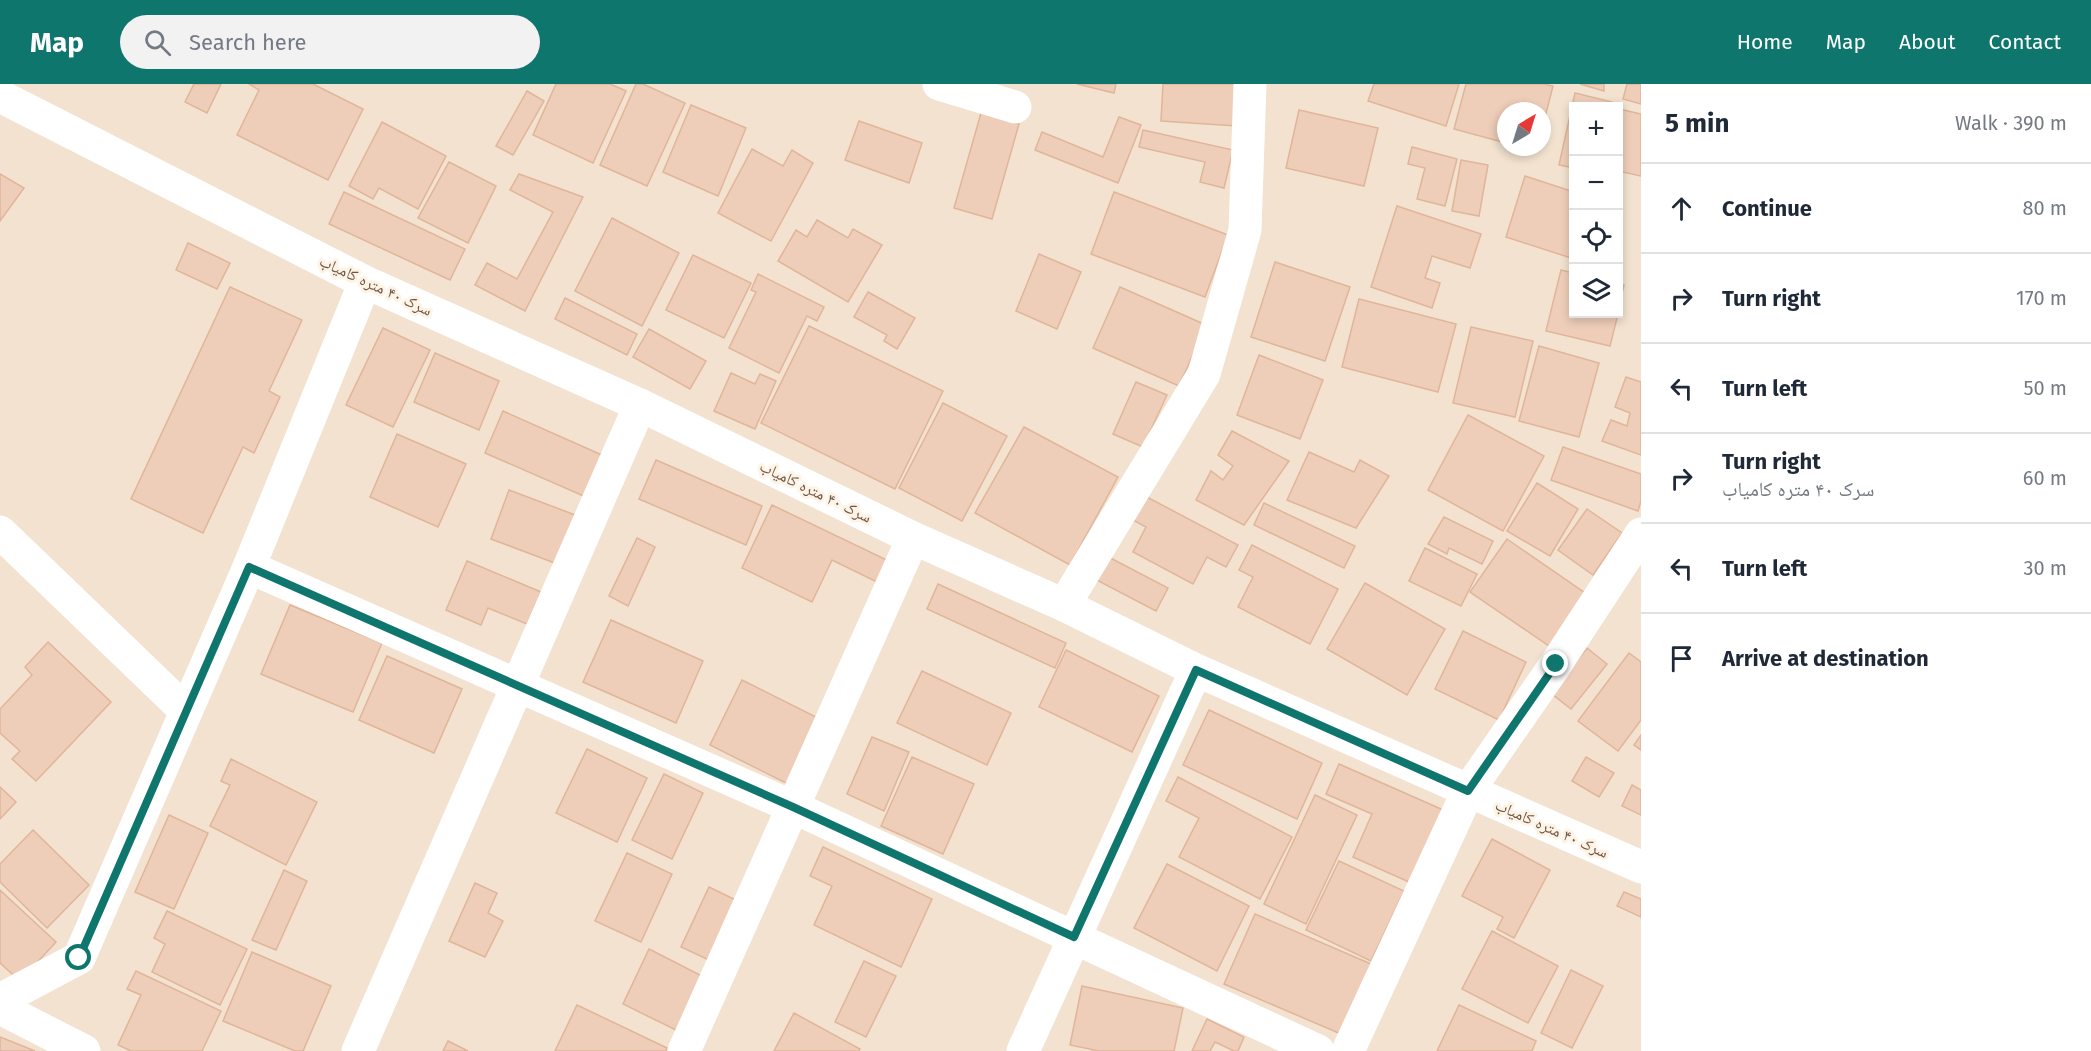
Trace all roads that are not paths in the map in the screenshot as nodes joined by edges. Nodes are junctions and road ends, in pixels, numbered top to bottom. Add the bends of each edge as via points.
1 (939, 84) edge
2 (1250, 84) edge
3 (4, 92) edge
4 (1015, 107) dead end
5 (365, 282) junction
6 (640, 405) junction
7 (0, 532) edge
8 (1641, 534) edge
9 (913, 538) junction
10 (249, 567) junction
11 (1064, 605) junction
12 (1196, 670) junction
13 (517, 686) junction
14 (186, 711) junction
15 (1468, 791) junction
16 (793, 807) junction
17 (1641, 867) edge
18 (1074, 937) junction
19 (0, 1000) edge
20 (0, 1008) edge
21 (84, 1051) edge
22 (358, 1051) edge
23 (684, 1051) edge
24 (1023, 1051) edge
25 (1318, 1051) edge
26 (1348, 1051) edge

1 - 4 street
2 - 11 street via 1245,230 1204,374
3 - 5 street, سرک ۴۰ متره کامیاب
5 - 6 street, سرک ۴۰ متره کامیاب
5 - 10 street
6 - 9 street, سرک ۴۰ متره کامیاب
6 - 13 street
7 - 14 street
8 - 15 street
9 - 11 street, سرک ۴۰ متره کامیاب
9 - 16 street
10 - 13 street
10 - 14 street
11 - 12 street, سرک ۴۰ متره کامیاب
12 - 15 street, سرک ۴۰ متره کامیاب
12 - 18 street
13 - 16 street
13 - 22 street
14 - 19 street via 79,958
15 - 17 street, سرک ۴۰ متره کامیاب
15 - 26 street
16 - 18 street
16 - 23 street
18 - 24 street
18 - 25 street
20 - 21 street

